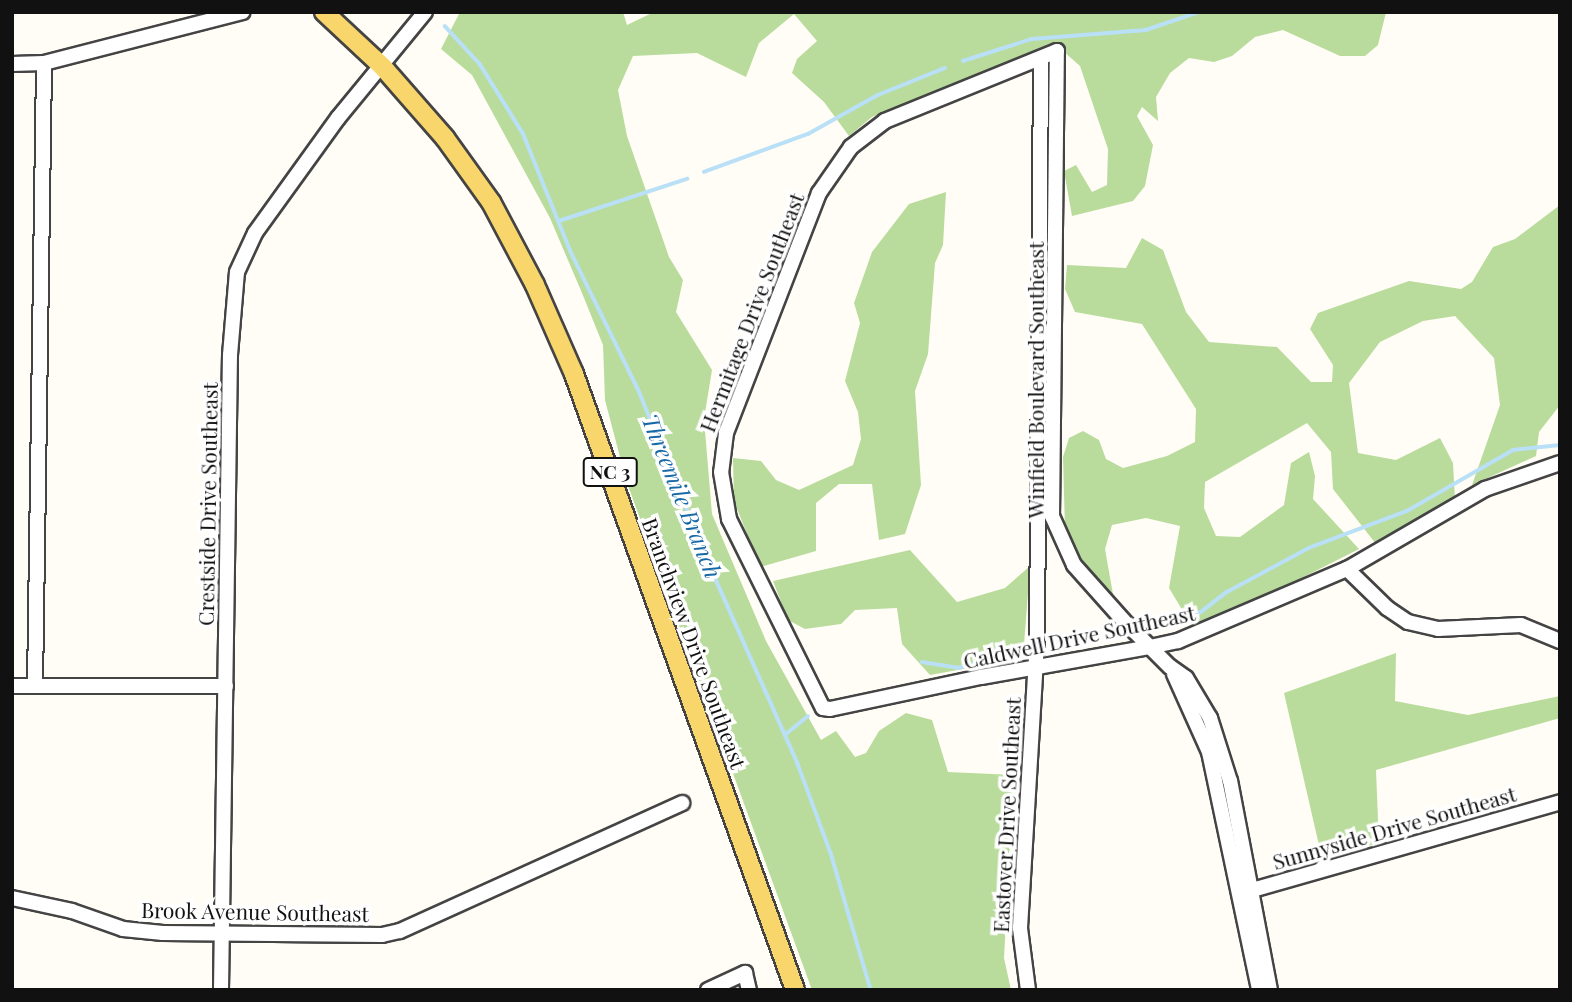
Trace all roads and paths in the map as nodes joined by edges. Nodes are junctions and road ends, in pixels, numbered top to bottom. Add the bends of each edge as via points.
1 (243, 12) edge
2 (324, 12) edge
3 (425, 12) edge
4 (1057, 51) joint
5 (1041, 58) junction
6 (44, 63) junction
7 (12, 64) edge
8 (382, 66) junction
9 (1560, 463) edge
10 (1038, 515) joint
11 (1347, 569) junction
12 (1560, 640) edge
13 (1150, 647) junction
14 (1035, 667) junction
15 (12, 686) edge
16 (35, 686) junction
17 (226, 686) junction
18 (823, 708) joint
19 (1560, 802) edge
20 (682, 803) dead end
21 (1246, 892) junction
22 (12, 898) edge
23 (222, 934) junction
24 (221, 990) edge
25 (708, 990) edge
26 (748, 990) edge
27 (795, 990) edge
28 (1028, 990) edge
29 (1259, 990) edge
30 (1270, 990) edge

1 - 6 street
2 - 8 main road, Branchview Drive Southeast / NC 3
3 - 8 street, Crestside Drive Southeast
4 - 5 street, Hermitage Drive Southeast
4 - 13 street, Winfield Boulevard Southeast via 1052,516 1074,565
5 - 10 street, Winfield Boulevard Southeast
5 - 18 street, Hermitage Drive Southeast via 885,121 832,169 726,433 721,472 729,519
6 - 7 street
6 - 16 street
8 - 17 street, Crestside Drive Southeast via 338,118 255,233 237,272 230,355
8 - 27 main road, Branchview Drive Southeast / NC 3 via 445,138 491,202 535,285 574,374
9 - 11 street, Caldwell Drive Southeast via 1485,489
10 - 14 street, Eastover Drive Southeast
11 - 12 street via 1408,622 1438,629 1521,625
11 - 13 street, Caldwell Drive Southeast via 1214,628
13 - 14 street, Caldwell Drive Southeast
13 - 21 street, Winfield Boulevard Southeast via 1170,667 1204,734
14 - 18 street, Caldwell Drive Southeast
14 - 28 street, Eastover Drive Southeast via 1020,928
15 - 16 street
16 - 17 street
17 - 23 street, Crestside Drive Southeast
19 - 21 street, Sunnyside Drive Southeast
20 - 23 street, Brook Avenue Southeast via 400,931 349,937
21 - 29 street, Winfield Boulevard Southeast
21 - 30 street, Winfield Boulevard Southeast
22 - 23 street, Brook Avenue Southeast via 72,911 123,929
23 - 24 street, Crestside Drive Southeast
25 - 26 street via 745,973

